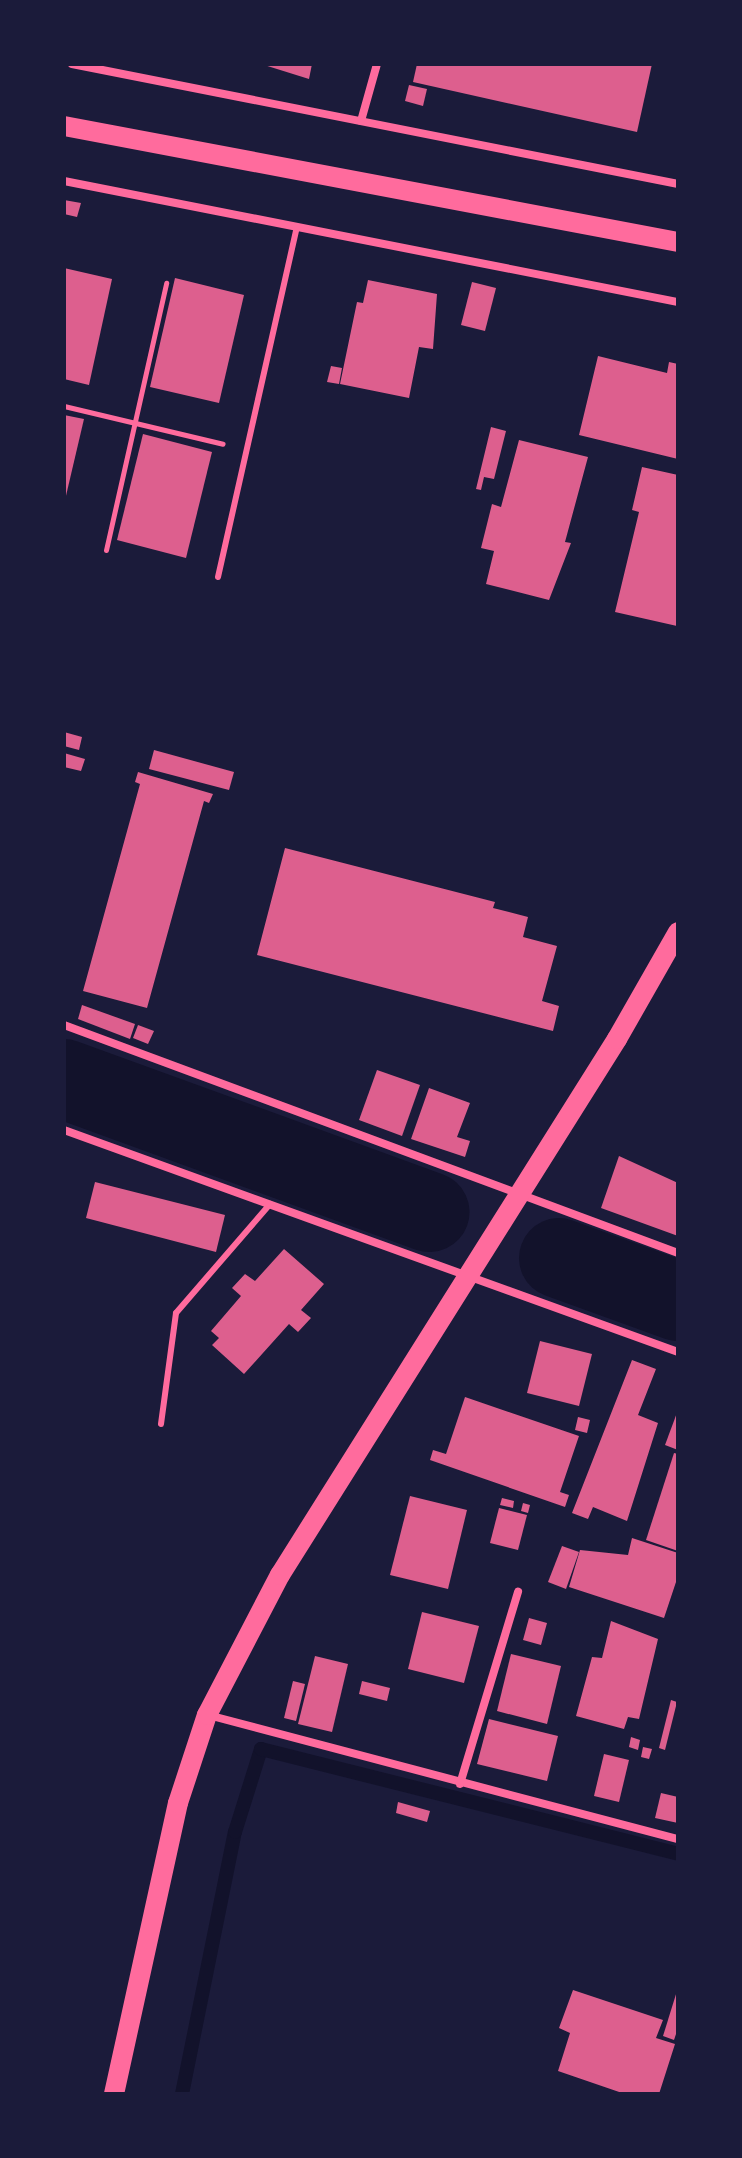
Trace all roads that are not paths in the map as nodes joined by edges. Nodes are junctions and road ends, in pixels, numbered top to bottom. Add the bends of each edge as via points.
1 (72, 64) edge
2 (377, 64) edge
3 (361, 121) junction
4 (64, 126) edge
5 (64, 181) edge
6 (678, 184) edge
7 (297, 227) junction
8 (678, 242) edge
9 (678, 302) edge
10 (218, 577) dead end
11 (678, 932) edge
12 (64, 1025) edge
13 (64, 1130) edge
14 (519, 1193) junction
15 (270, 1203) junction
16 (678, 1253) edge
17 (468, 1274) junction
18 (678, 1352) edge
19 (161, 1424) dead end
20 (518, 1592) dead end
21 (207, 1715) junction
22 (460, 1784) junction
23 (678, 1839) edge
24 (114, 2094) edge

1 - 3 street
2 - 3 street
3 - 6 street
4 - 8 main road
5 - 7 street
7 - 9 street
7 - 10 lane
11 - 14 main road
12 - 14 street
13 - 15 street
14 - 16 street
14 - 17 main road
15 - 17 street
15 - 19 lane via 176,1313
17 - 18 street
17 - 21 main road via 280,1575
20 - 22 street
21 - 22 street
21 - 24 main road via 178,1803
22 - 23 street

